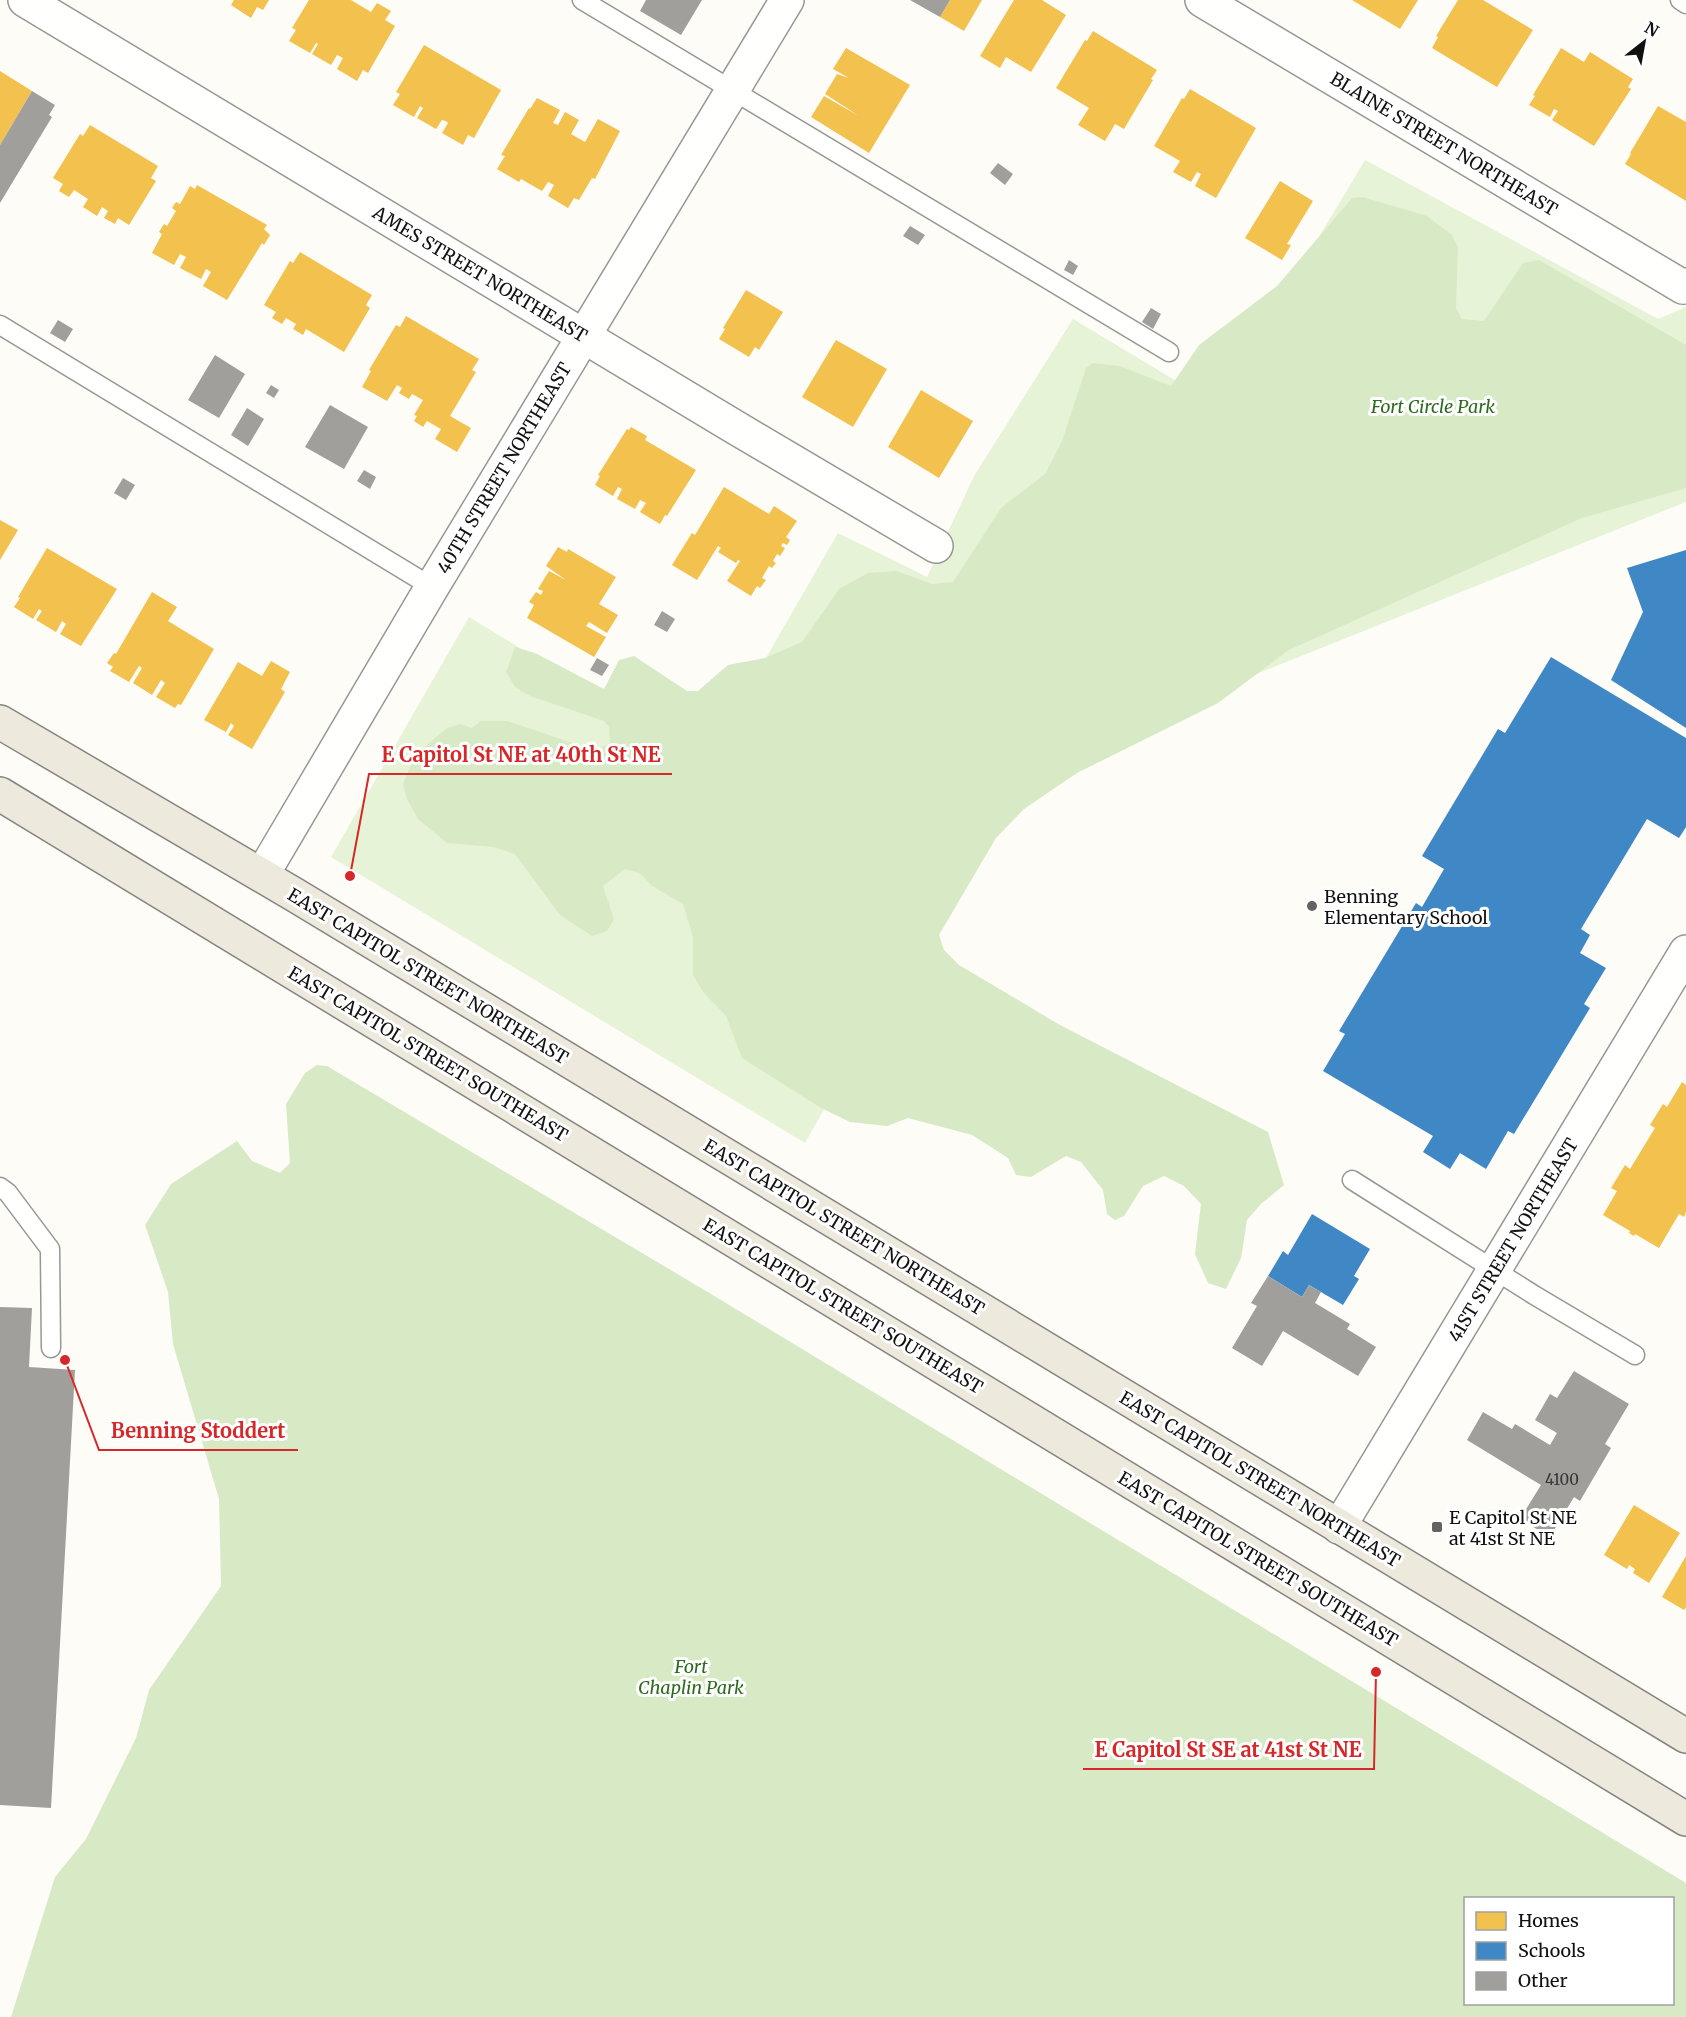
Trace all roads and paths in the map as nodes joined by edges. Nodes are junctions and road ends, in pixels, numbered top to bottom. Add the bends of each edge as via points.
1 (25, 0) edge
2 (582, 0) edge
3 (787, 0) edge
4 (1202, 0) edge
5 (1680, 0) edge
6 (1686, 4) edge
7 (732, 90) junction
8 (1685, 287) edge
9 (0, 325) edge
10 (584, 336) junction
11 (1169, 352) dead end
12 (936, 546) dead end
13 (432, 587) junction
14 (0, 722) edge
15 (0, 794) edge
16 (262, 876) junction
17 (1686, 952) edge
18 (1675, 994) edge
19 (1352, 1180) dead end
20 (0, 1187) edge
21 (1494, 1270) junction
22 (51, 1348) dead end
23 (1635, 1355) dead end
24 (1339, 1527) junction
25 (1686, 1736) edge
26 (1686, 1819) edge

1 - 10 street, AMES STREET NORTHEAST
2 - 7 lane
3 - 7 street, 40TH STREET NORTHEAST
4 - 8 street, BLAINE STREET NORTHEAST
5 - 6 lane
7 - 10 street, 40TH STREET NORTHEAST
7 - 11 lane
9 - 13 lane
10 - 12 street, AMES STREET NORTHEAST
10 - 13 street, 40TH STREET NORTHEAST
13 - 16 street, 40TH STREET NORTHEAST
14 - 16 main road, EAST CAPITOL STREET NORTHEAST
15 - 26 main road, EAST CAPITOL STREET SOUTHEAST
16 - 24 main road, EAST CAPITOL STREET NORTHEAST
17 - 18 street, 41ST STREET NORTHEAST
18 - 21 street, 41ST STREET NORTHEAST
19 - 21 lane
20 - 22 lane via 9,1193 50,1249
21 - 23 lane
21 - 24 street, 41ST STREET NORTHEAST
24 - 25 main road, EAST CAPITOL STREET NORTHEAST

